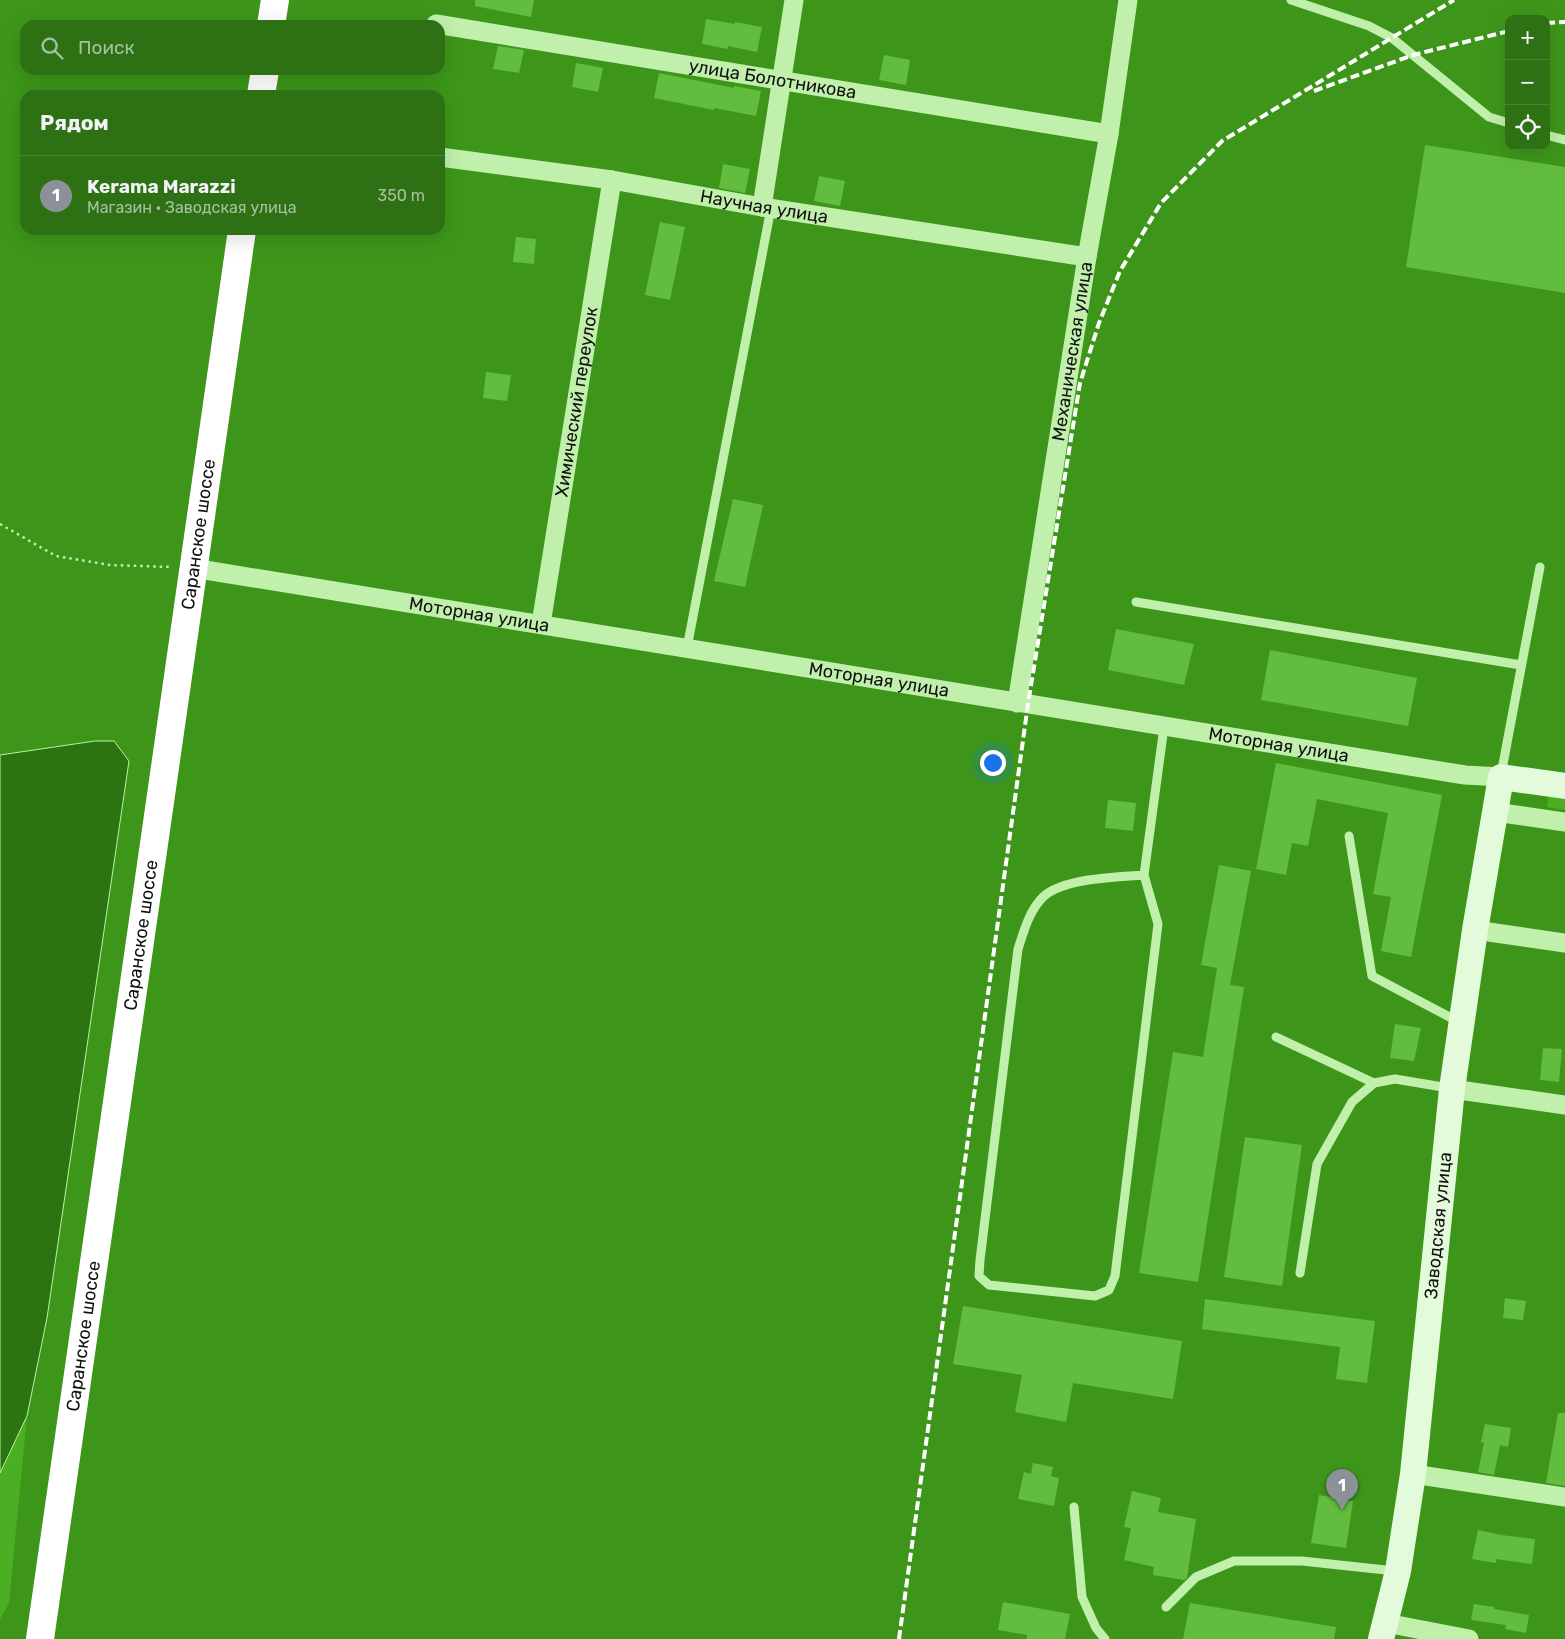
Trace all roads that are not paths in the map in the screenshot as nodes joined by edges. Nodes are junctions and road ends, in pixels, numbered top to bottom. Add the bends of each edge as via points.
1 (275, 0) edge
2 (794, 0) edge
3 (1128, 0) edge
4 (1291, 0) edge
5 (272, 20) edge
6 (445, 25) edge
7 (264, 75) edge
8 (782, 81) junction
9 (262, 90) edge
10 (1505, 122) edge
11 (1109, 134) junction
12 (1550, 135) edge
13 (1565, 140) edge
14 (445, 158) edge
15 (612, 180) junction
16 (766, 207) junction
17 (241, 235) edge
18 (1087, 257) junction
19 (1540, 567) dead end
20 (193, 568) junction
21 (1136, 602) dead end
22 (541, 624) junction
23 (687, 648) junction
24 (1521, 665) junction
25 (1017, 703) junction
26 (1164, 727) junction
27 (1501, 777) junction
28 (1565, 786) edge
29 (1495, 812) junction
30 (1565, 822) edge
31 (1349, 836) dead end
32 (1144, 875) junction
33 (1475, 930) junction
34 (1565, 943) edge
35 (1461, 1023) junction
36 (1276, 1037) dead end
37 (1374, 1084) junction
38 (1452, 1089) junction
39 (1565, 1105) edge
40 (1300, 1273) dead end
41 (1413, 1474) junction
42 (1565, 1497) edge
43 (1074, 1507) dead end
44 (1398, 1571) junction
45 (1166, 1607) dead end
46 (1383, 1631) edge
47 (40, 1639) edge
48 (1105, 1639) edge
49 (1469, 1639) edge

1 - 5 highway
2 - 8 street
3 - 11 street, Механическая улица
4 - 10 lane via 1368,26 1392,38 1489,117
6 - 8 street, улица Болотникова
7 - 9 highway
8 - 11 street, улица Болотникова
8 - 16 street
11 - 18 street, Механическая улица
12 - 13 lane
14 - 15 street, Научная улица
15 - 16 street, Научная улица
15 - 22 street, Химический переулок
16 - 18 street, Научная улица
16 - 23 lane
17 - 20 highway, Саранское шоссе
18 - 25 street, Механическая улица
19 - 24 lane
20 - 22 street, Моторная улица
20 - 47 highway, Саранское шоссе
21 - 24 lane
22 - 23 street, Моторная улица
23 - 25 street, Моторная улица
24 - 27 lane
25 - 26 street, Моторная улица
26 - 27 street, Моторная улица via 1465,775
26 - 32 lane
27 - 28 street, Моторная улица
27 - 29 street, Заводская улица
29 - 30 street
29 - 33 street, Заводская улица
31 - 35 lane via 1372,976
32 - 32 lane via 1158,924 1115,1276 1110,1290 1095,1296 989,1285 979,1276 980,1260 1018,949 1028,919 1044,897 1063,886 1093,879
33 - 34 street
33 - 35 street, Заводская улица
35 - 38 street, Заводская улица
36 - 37 lane
37 - 38 lane via 1395,1079
37 - 40 lane via 1352,1102 1317,1164
38 - 39 street
38 - 41 street, Заводская улица
41 - 42 street
41 - 44 street, Заводская улица
43 - 48 lane via 1082,1597 1096,1628
44 - 45 lane via 1302,1561 1234,1561 1196,1577
44 - 46 street, Заводская улица
46 - 49 street

